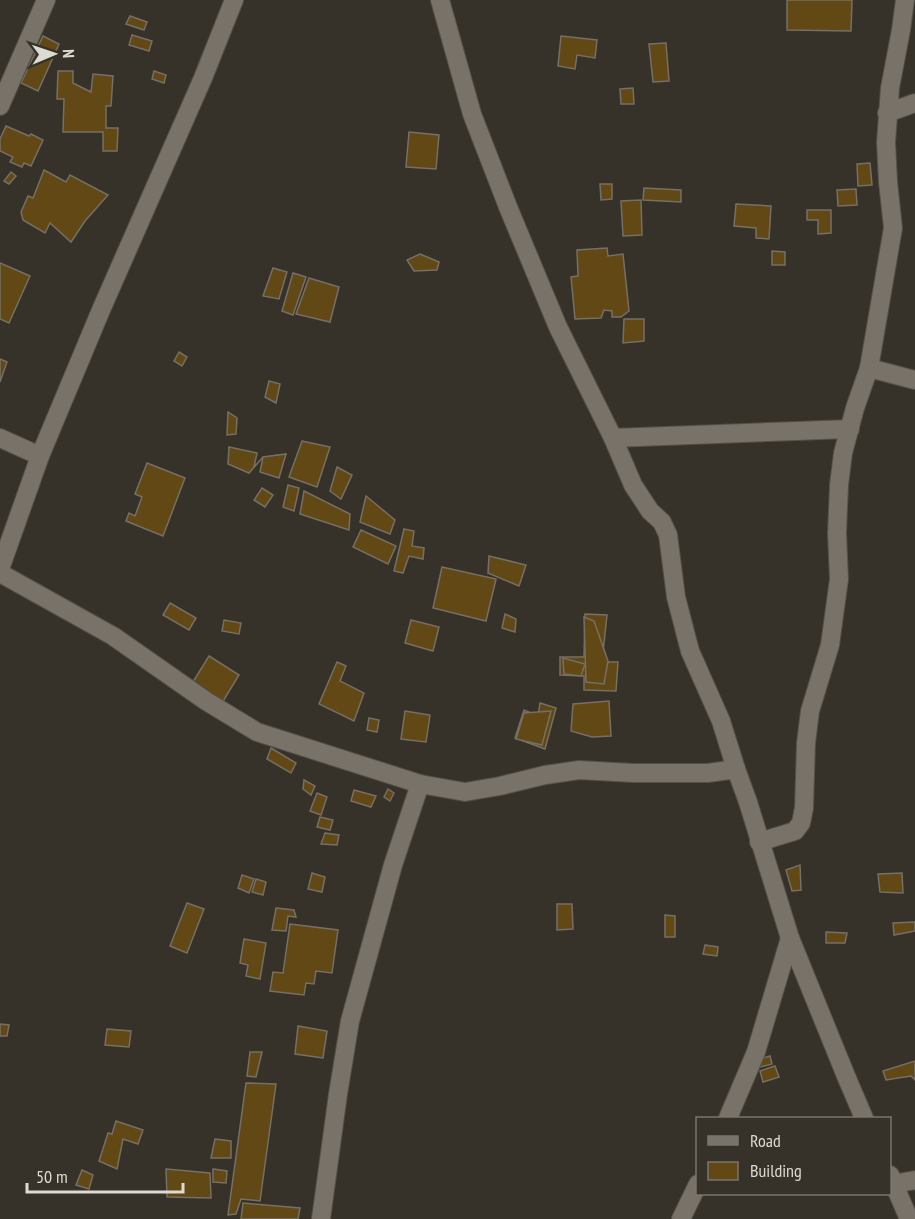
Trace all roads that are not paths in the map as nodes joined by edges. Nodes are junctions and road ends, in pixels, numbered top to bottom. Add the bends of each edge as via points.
1 (46, 0) edge
2 (234, 0) edge
3 (440, 0) edge
4 (905, 0) edge
5 (915, 103) edge
6 (0, 106) edge
7 (887, 113) junction
8 (869, 368) junction
9 (915, 380) edge
10 (850, 429) junction
11 (0, 438) edge
12 (613, 438) junction
13 (40, 456) junction
14 (0, 571) edge
15 (736, 769) junction
16 (420, 784) junction
17 (759, 842) junction
18 (790, 938) junction
19 (729, 1117) edge
20 (863, 1117) edge
21 (891, 1180) edge
22 (915, 1180) edge
23 (696, 1188) edge
24 (321, 1219) edge
25 (681, 1219) edge
26 (909, 1219) edge

1 - 6 street
2 - 13 street
3 - 12 street via 472,114 508,207 558,327
4 - 7 street
5 - 7 street
7 - 8 street via 886,152 893,228
8 - 9 street
8 - 10 street
10 - 12 street
10 - 17 street via 839,485 836,608 830,645 810,711 801,823 795,831
11 - 13 street
12 - 15 street via 633,485 668,535 676,597 690,651 722,721
13 - 14 street
14 - 16 street via 112,636 257,732
15 - 16 street via 644,773 579,770 465,792
15 - 17 street
16 - 24 street via 393,865 351,1022
17 - 18 street
18 - 19 street via 756,1052
18 - 20 street
21 - 22 street
21 - 26 street
23 - 25 street

